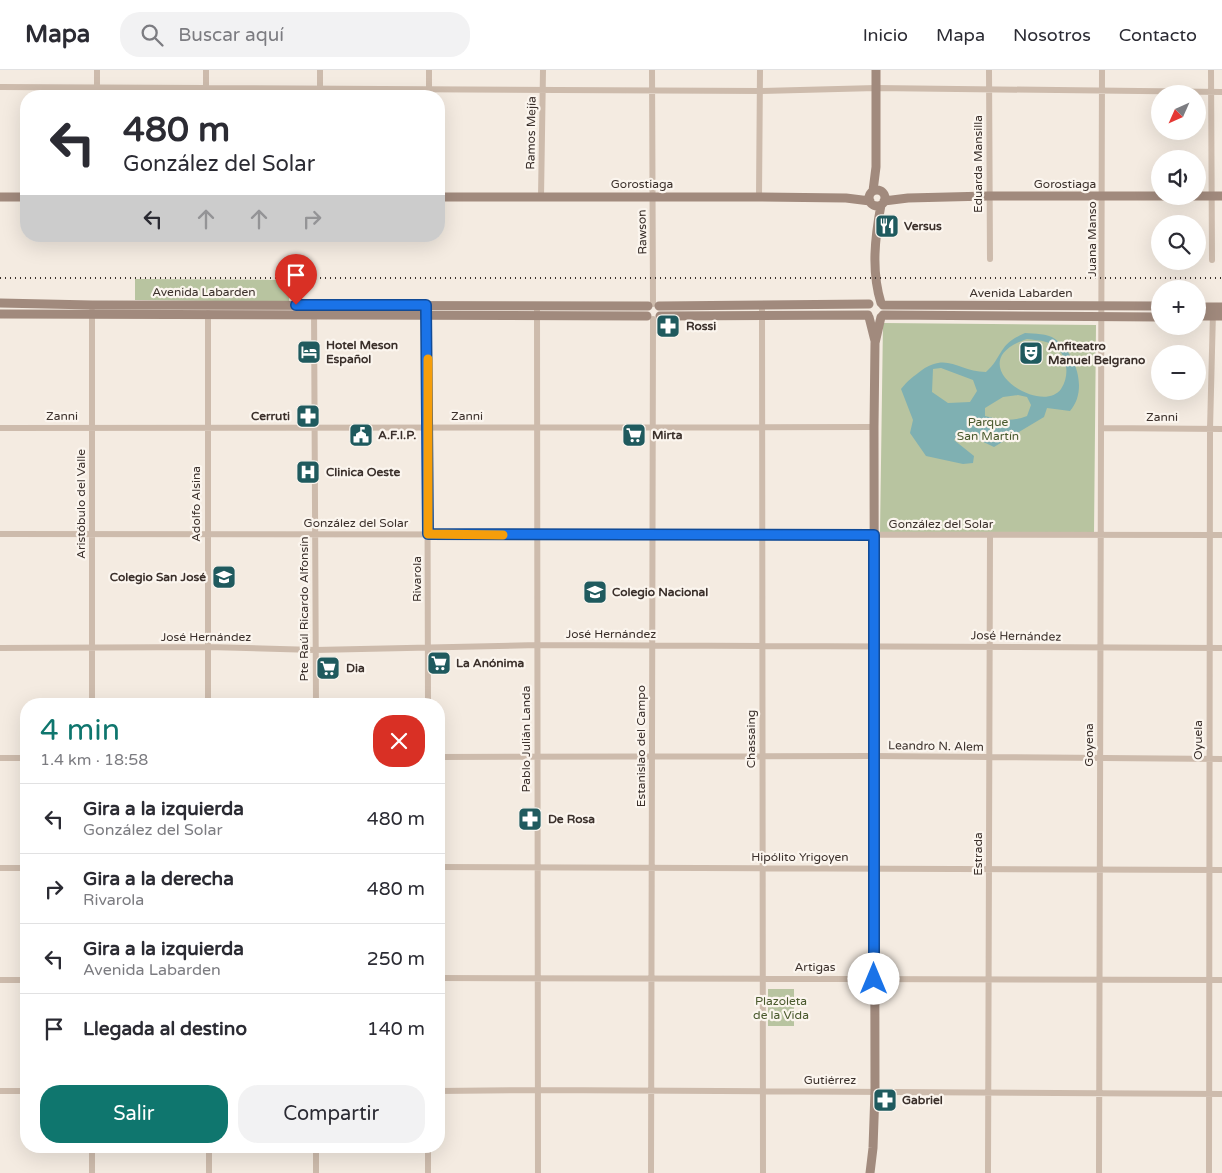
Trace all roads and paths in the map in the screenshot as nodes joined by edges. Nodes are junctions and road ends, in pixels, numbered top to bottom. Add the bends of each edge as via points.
1 (97, 70) edge
2 (206, 70) edge
3 (320, 70) edge
4 (429, 70) edge
5 (543, 70) edge
6 (652, 70) edge
7 (760, 70) edge
8 (876, 70) edge
9 (989, 70) edge
10 (1102, 70) edge
11 (1212, 70) edge
12 (0, 87) edge
13 (97, 88) junction
14 (206, 88) junction
15 (320, 88) junction
16 (429, 88) junction
17 (876, 88) junction
18 (543, 89) junction
19 (652, 90) junction
20 (760, 91) junction
21 (989, 91) junction
22 (1102, 92) junction
23 (1212, 92) junction
24 (1222, 92) edge
25 (541, 196) junction
26 (760, 196) junction
27 (988, 196) junction
28 (1103, 196) junction
29 (1218, 196) edge
30 (0, 197) edge
31 (20, 197) edge
32 (445, 197) edge
33 (652, 197) junction
34 (877, 198) junction
35 (990, 259) dead end
36 (1212, 260) dead end
37 (875, 285) junction
38 (0, 303) edge
39 (869, 303) junction
40 (762, 304) junction
41 (882, 304) junction
42 (92, 305) junction
43 (314, 305) junction
44 (653, 305) junction
45 (1103, 306) junction
46 (1151, 306) edge
47 (208, 309) junction
48 (427, 309) junction
49 (537, 310) junction
50 (1217, 311) edge
51 (0, 314) edge
52 (92, 315) junction
53 (314, 315) junction
54 (762, 315) junction
55 (869, 316) junction
56 (882, 316) junction
57 (1151, 316) edge
58 (653, 317) junction
59 (1103, 317) junction
60 (875, 343) junction
61 (208, 426) junction
62 (537, 427) junction
63 (652, 427) junction
64 (0, 428) edge
65 (93, 428) junction
66 (316, 428) junction
67 (428, 428) junction
68 (761, 428) junction
69 (874, 428) junction
70 (1103, 428) junction
71 (1210, 429) junction
72 (1222, 429) edge
73 (0, 534) edge
74 (92, 534) junction
75 (208, 534) junction
76 (315, 534) junction
77 (428, 534) junction
78 (537, 535) junction
79 (653, 535) junction
80 (762, 535) junction
81 (874, 535) junction
82 (990, 535) junction
83 (1102, 535) junction
84 (1210, 535) junction
85 (1222, 535) edge
86 (538, 645) junction
87 (652, 645) junction
88 (208, 647) junction
89 (762, 647) junction
90 (875, 647) junction
91 (989, 647) junction
92 (0, 648) edge
93 (428, 648) junction
94 (1100, 648) junction
95 (1210, 648) junction
96 (1222, 648) edge
97 (92, 649) junction
98 (315, 650) junction
99 (92, 698) edge
100 (208, 698) edge
101 (316, 698) edge
102 (428, 698) edge
103 (652, 756) junction
104 (874, 756) junction
105 (538, 757) junction
106 (762, 757) junction
107 (0, 758) edge
108 (20, 758) edge
109 (445, 758) edge
110 (1100, 758) junction
111 (989, 759) junction
112 (1210, 759) junction
113 (1222, 759) edge
114 (538, 867) junction
115 (652, 867) junction
116 (0, 868) edge
117 (20, 868) edge
118 (445, 868) edge
119 (762, 868) junction
120 (874, 868) junction
121 (989, 870) junction
122 (1100, 870) junction
123 (1209, 870) junction
124 (1222, 870) edge
125 (445, 978) edge
126 (538, 978) junction
127 (762, 978) junction
128 (651, 979) junction
129 (874, 979) junction
130 (1100, 979) junction
131 (0, 980) edge
132 (20, 980) edge
133 (988, 980) junction
134 (1209, 980) junction
135 (1222, 980) edge
136 (538, 1090) junction
137 (0, 1091) edge
138 (20, 1091) edge
139 (651, 1091) junction
140 (762, 1091) junction
141 (874, 1091) junction
142 (445, 1092) edge
143 (988, 1092) junction
144 (1099, 1093) junction
145 (1209, 1094) junction
146 (1222, 1094) edge
147 (873, 1148) junction
148 (92, 1153) edge
149 (209, 1153) edge
150 (316, 1153) edge
151 (428, 1153) edge
152 (92, 1173) edge
153 (209, 1173) edge
154 (316, 1173) edge
155 (428, 1173) edge
156 (538, 1173) edge
157 (651, 1173) edge
158 (763, 1173) edge
159 (870, 1173) edge
160 (876, 1173) edge
161 (988, 1173) edge
162 (1099, 1173) edge
163 (1209, 1173) edge

1 - 13 street
2 - 14 street
3 - 15 street
4 - 16 street
5 - 18 street, Ramos Mejía
6 - 19 street, Rawson
7 - 20 street
8 - 17 main road
9 - 21 street, Eduarda Mansilla
10 - 22 street, Juana Manso
11 - 23 street
12 - 13 street
13 - 14 street
14 - 15 street
15 - 16 street
16 - 18 street
17 - 20 street
17 - 21 street
17 - 34 main road
18 - 19 street
18 - 25 street, Ramos Mejía
19 - 20 street
19 - 33 street, Rawson
20 - 26 street
21 - 22 street
21 - 27 street, Eduarda Mansilla
22 - 23 street
22 - 28 street, Juana Manso
23 - 24 street
23 - 29 street
25 - 32 main road, Gorostiaga
25 - 33 main road, Gorostiaga
26 - 33 main road, Gorostiaga
26 - 34 main road, Gorostiaga
27 - 28 main road, Gorostiaga
27 - 34 main road, Gorostiaga
27 - 35 street, Eduarda Mansilla
28 - 29 main road, Gorostiaga
28 - 45 street, Juana Manso
29 - 36 street
30 - 31 main road
33 - 44 street, Rawson
34 - 37 main road
37 - 39 main road
37 - 41 main road
38 - 42 main road, Avenida Labarden
39 - 40 main road, Avenida Labarden
39 - 41 main road
39 - 55 main road via 866,310
40 - 44 main road, Avenida Labarden
40 - 54 street, Chassaing
41 - 45 main road, Avenida Labarden
41 - 56 main road
42 - 47 main road, Avenida Labarden
42 - 52 street, Aristóbulo del Valle
43 - 47 main road, Avenida Labarden
43 - 48 main road, Avenida Labarden
43 - 53 street, Pte Raúl Ricardo Alfonsín
44 - 49 main road, Avenida Labarden
44 - 58 main road via 661,311
44 - 58 main road via 645,310
45 - 46 main road, Avenida Labarden
45 - 59 street, Juana Manso
47 - 52 main road, Avenida Labarden
47 - 53 main road, Avenida Labarden
47 - 61 street, Adolfo Alsina
48 - 49 main road, Avenida Labarden
48 - 53 main road, Avenida Labarden
48 - 67 street, Rivarola
49 - 58 main road, Avenida Labarden
49 - 62 street, Pablo Julián Landa
50 - 71 street, Oyuela
51 - 52 main road, Avenida Labarden
52 - 65 street, Aristóbulo del Valle
53 - 66 street, Pte Raúl Ricardo Alfonsín
54 - 55 main road, Avenida Labarden
54 - 58 main road, Avenida Labarden
54 - 68 street, Chassaing
55 - 56 main road via 875,319
55 - 60 main road
56 - 59 main road, Avenida Labarden
56 - 60 main road
57 - 59 main road, Avenida Labarden
58 - 63 street, Estanislao del Campo
59 - 70 street, Goyena
60 - 69 main road
61 - 65 street, Zanni
61 - 66 street, Zanni
61 - 75 street, Adolfo Alsina
62 - 63 street, Zanni
62 - 67 street, Zanni
62 - 78 street, Pablo Julián Landa
63 - 68 street, Zanni
63 - 79 street, Estanislao del Campo
64 - 65 street, Zanni
65 - 74 street, Aristóbulo del Valle
66 - 67 street, Zanni
66 - 76 street, Pte Raúl Ricardo Alfonsín
67 - 77 street, Rivarola
68 - 69 street, Zanni
68 - 80 street, Chassaing
69 - 81 main road
70 - 71 street, Zanni
70 - 83 street, Goyena
71 - 72 street, Zanni
71 - 84 street, Oyuela
73 - 74 street, González del Solar
74 - 75 street, González del Solar
74 - 97 street, Aristóbulo del Valle
75 - 76 street, González del Solar
75 - 88 street, Adolfo Alsina
76 - 77 street, González del Solar
76 - 98 street, Pte Raúl Ricardo Alfonsín
77 - 78 street, González del Solar
77 - 93 street, Rivarola
78 - 79 street, González del Solar
78 - 86 street, Pablo Julián Landa
79 - 80 street, González del Solar
79 - 87 street, Estanislao del Campo
80 - 81 street, González del Solar
80 - 89 street, Chassaing
81 - 82 street, González del Solar
81 - 90 main road
82 - 83 street, González del Solar
82 - 91 street, Estrada
83 - 84 street, González del Solar
83 - 94 street, Goyena
84 - 85 street, González del Solar
84 - 95 street, Oyuela
86 - 87 street, José Hernández
86 - 93 street, José Hernández
86 - 105 street, Pablo Julián Landa
87 - 89 street, José Hernández
87 - 103 street, Estanislao del Campo
88 - 97 street, José Hernández
88 - 98 street, José Hernández
88 - 100 street, Adolfo Alsina
89 - 90 street, José Hernández
89 - 106 street, Chassaing
90 - 91 street, José Hernández
90 - 104 main road
91 - 94 street, José Hernández
91 - 111 street, Estrada
92 - 97 street, José Hernández
93 - 98 street, José Hernández
93 - 102 street, Rivarola
94 - 95 street, José Hernández
94 - 110 street, Goyena
95 - 96 street, José Hernández
95 - 112 street, Oyuela
97 - 99 street, Aristóbulo del Valle
98 - 101 street, Pte Raúl Ricardo Alfonsín
103 - 105 street, Leandro N. Alem
103 - 106 street, Leandro N. Alem
103 - 115 street, Estanislao del Campo
104 - 106 street, Leandro N. Alem
104 - 111 street, Leandro N. Alem
104 - 120 main road
105 - 109 street, Leandro N. Alem
105 - 114 street, Pablo Julián Landa
106 - 119 street, Chassaing
107 - 108 street
110 - 111 street, Leandro N. Alem
110 - 112 street, Leandro N. Alem
110 - 122 street, Goyena
111 - 121 street, Estrada
112 - 113 street, Leandro N. Alem
112 - 123 street, Oyuela
114 - 115 street, Hipólito Yrigoyen
114 - 118 street, Hipólito Yrigoyen
114 - 126 street, Pablo Julián Landa
115 - 119 street, Hipólito Yrigoyen
115 - 128 street, Estanislao del Campo
116 - 117 street
119 - 120 street, Hipólito Yrigoyen
119 - 127 street, Chassaing
120 - 121 street, Hipólito Yrigoyen
120 - 129 main road
121 - 122 street, Hipólito Yrigoyen
121 - 133 street, Estrada
122 - 123 street, Hipólito Yrigoyen
122 - 130 street, Goyena
123 - 124 street, Hipólito Yrigoyen
123 - 134 street, Oyuela
125 - 126 street, Artigas
126 - 128 street, Artigas
126 - 136 street, Pablo Julián Landa
127 - 128 street, Artigas
127 - 129 street, Artigas
127 - 140 street, Chassaing
128 - 139 street, Estanislao del Campo
129 - 133 street, Artigas
129 - 141 main road
130 - 133 street, Artigas
130 - 134 street, Artigas
130 - 144 street, Goyena
131 - 132 street
133 - 143 street, Estrada
134 - 135 street, Artigas
134 - 145 street, Oyuela
136 - 139 street, Gutiérrez
136 - 142 street, Gutiérrez
136 - 156 street, Pablo Julián Landa
137 - 138 street
139 - 140 street, Gutiérrez
139 - 157 street, Estanislao del Campo
140 - 141 street, Gutiérrez
140 - 158 street, Chassaing
141 - 143 street, Gutiérrez
141 - 147 main road
143 - 144 street, Gutiérrez
143 - 161 street, Estrada
144 - 145 street, Gutiérrez
144 - 162 street, Goyena
145 - 146 street, Gutiérrez
145 - 163 street, Oyuela
147 - 159 main road
147 - 160 main road
148 - 152 street
149 - 153 street
150 - 154 street
151 - 155 street

